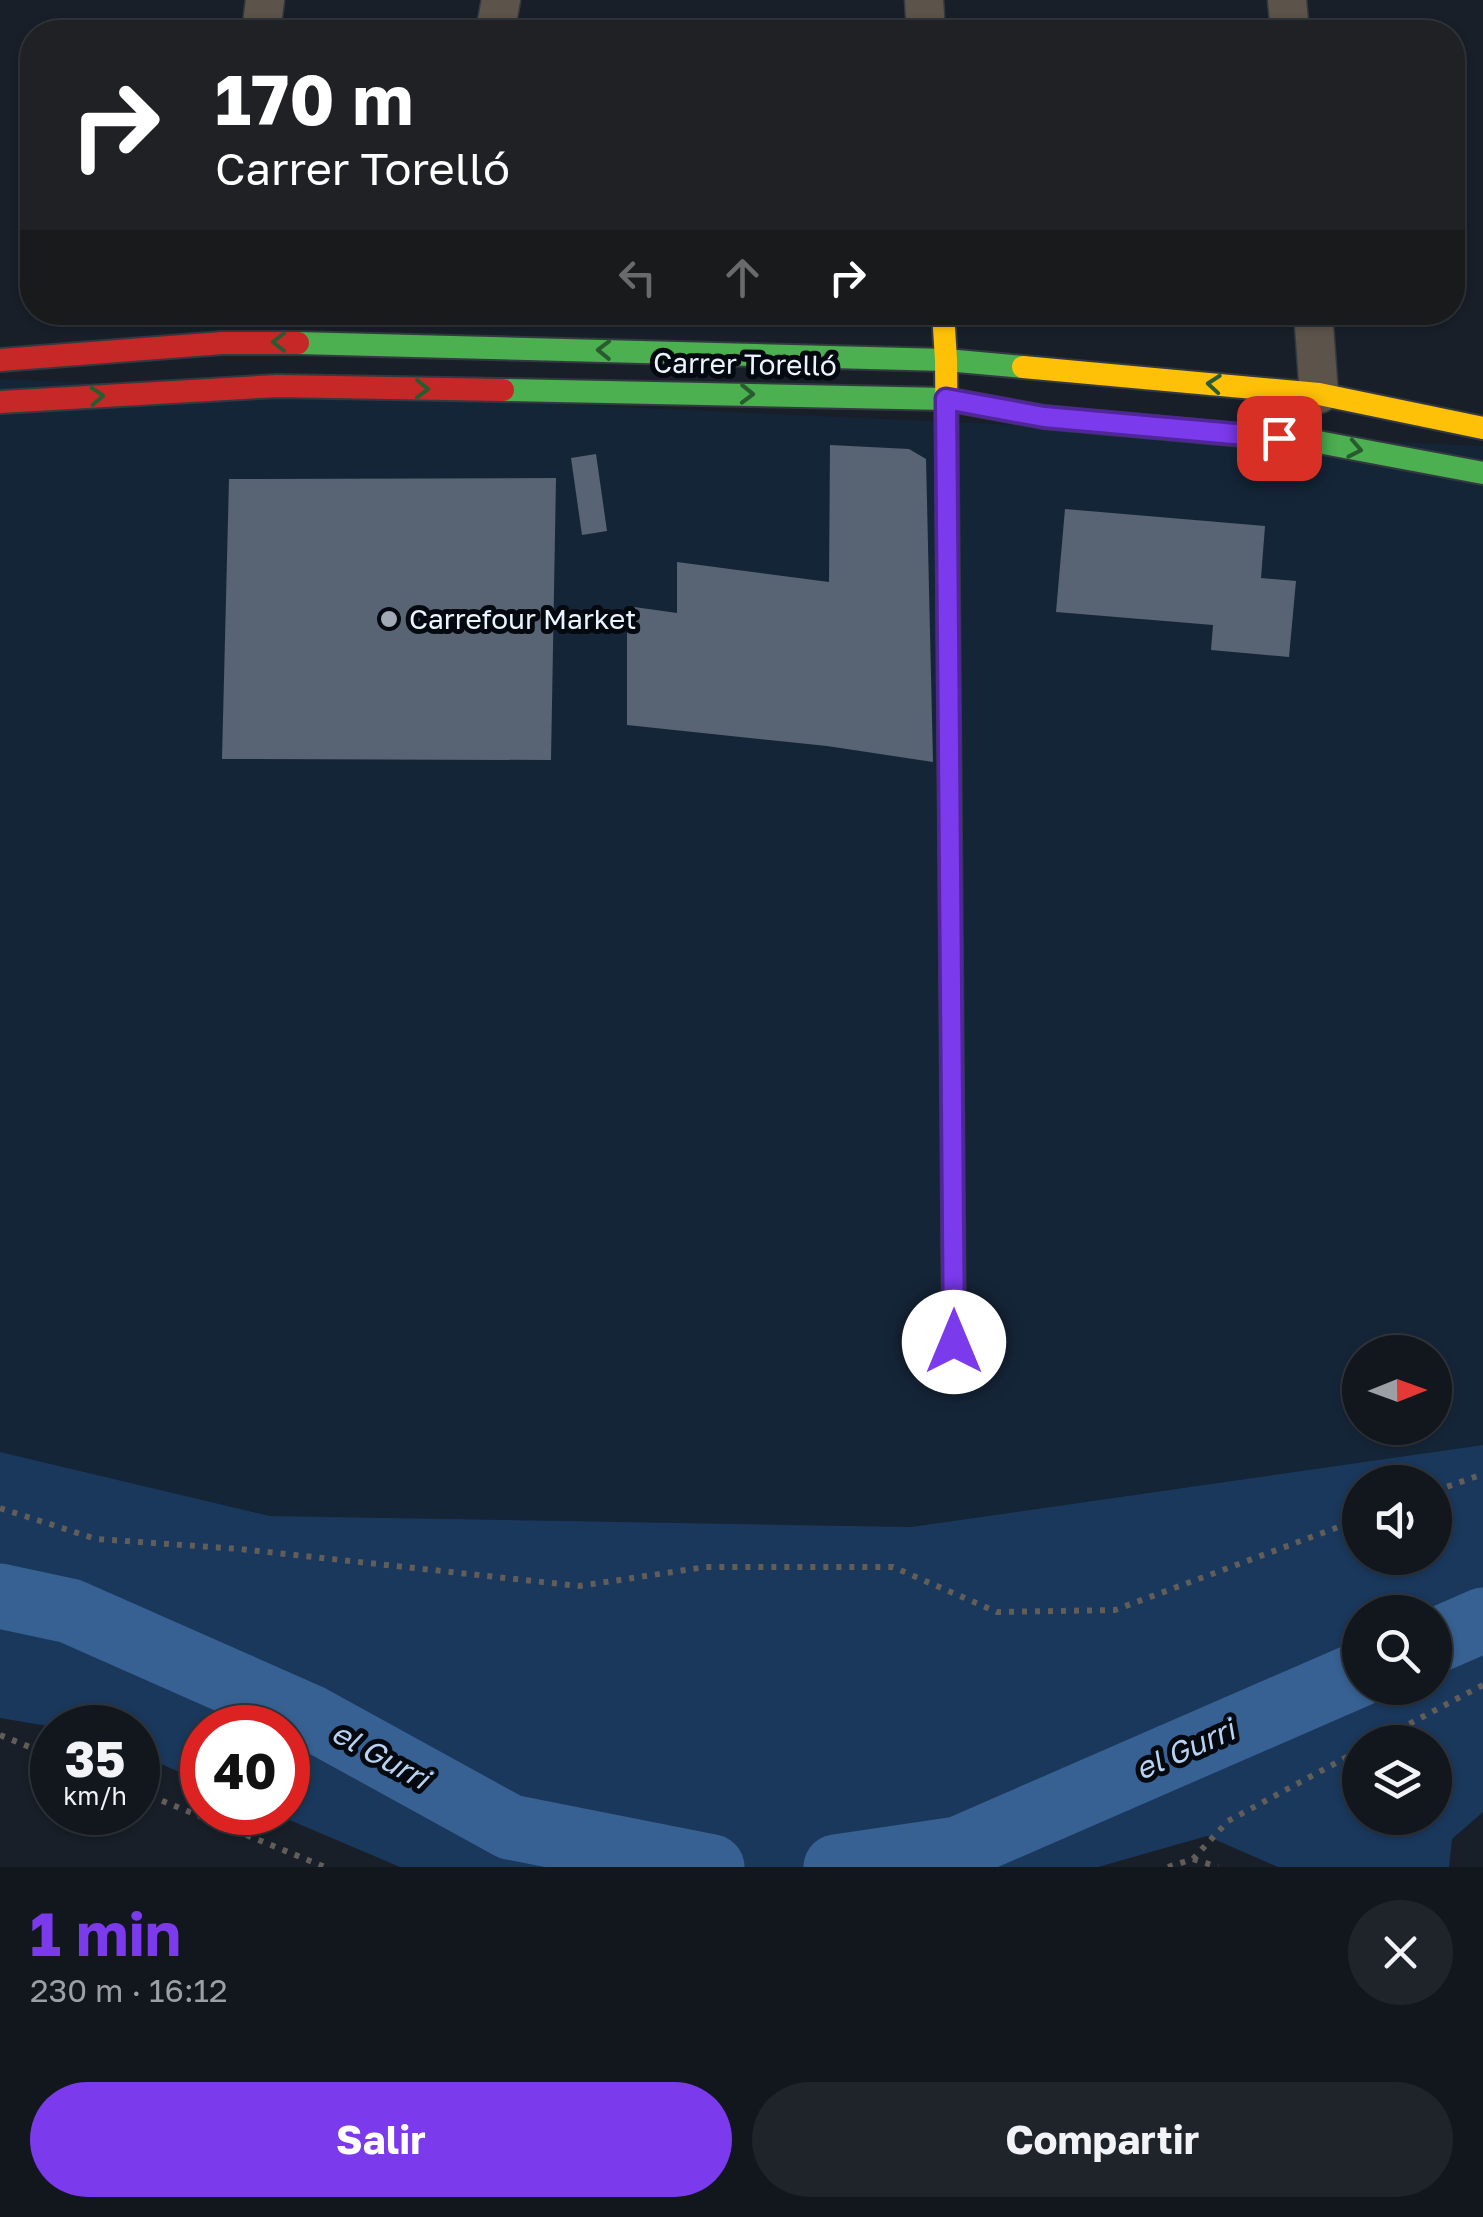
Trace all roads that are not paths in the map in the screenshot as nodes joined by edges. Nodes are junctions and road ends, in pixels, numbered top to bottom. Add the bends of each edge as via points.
1 (944, 325) edge
2 (1313, 325) edge
3 (224, 328) edge
4 (444, 329) edge
5 (0, 360) edge
6 (946, 360) junction
7 (1319, 394) junction
8 (946, 399) junction
9 (0, 402) edge
10 (1483, 428) edge
11 (1483, 474) edge
12 (954, 1342) dead end

1 - 6 street
2 - 7 street
4 -> 3 street, Carrer Torelló
3 - 5 street, Carrer Torelló
6 -> 4 street, Carrer Torelló
7 -> 6 street, Carrer Torelló
6 - 8 street
7 - 10 street, Carrer Torelló
9 -> 8 street, Carrer Torelló via 277,386
8 -> 11 street, Carrer Torelló via 1044,417 1318,442
8 - 12 street

